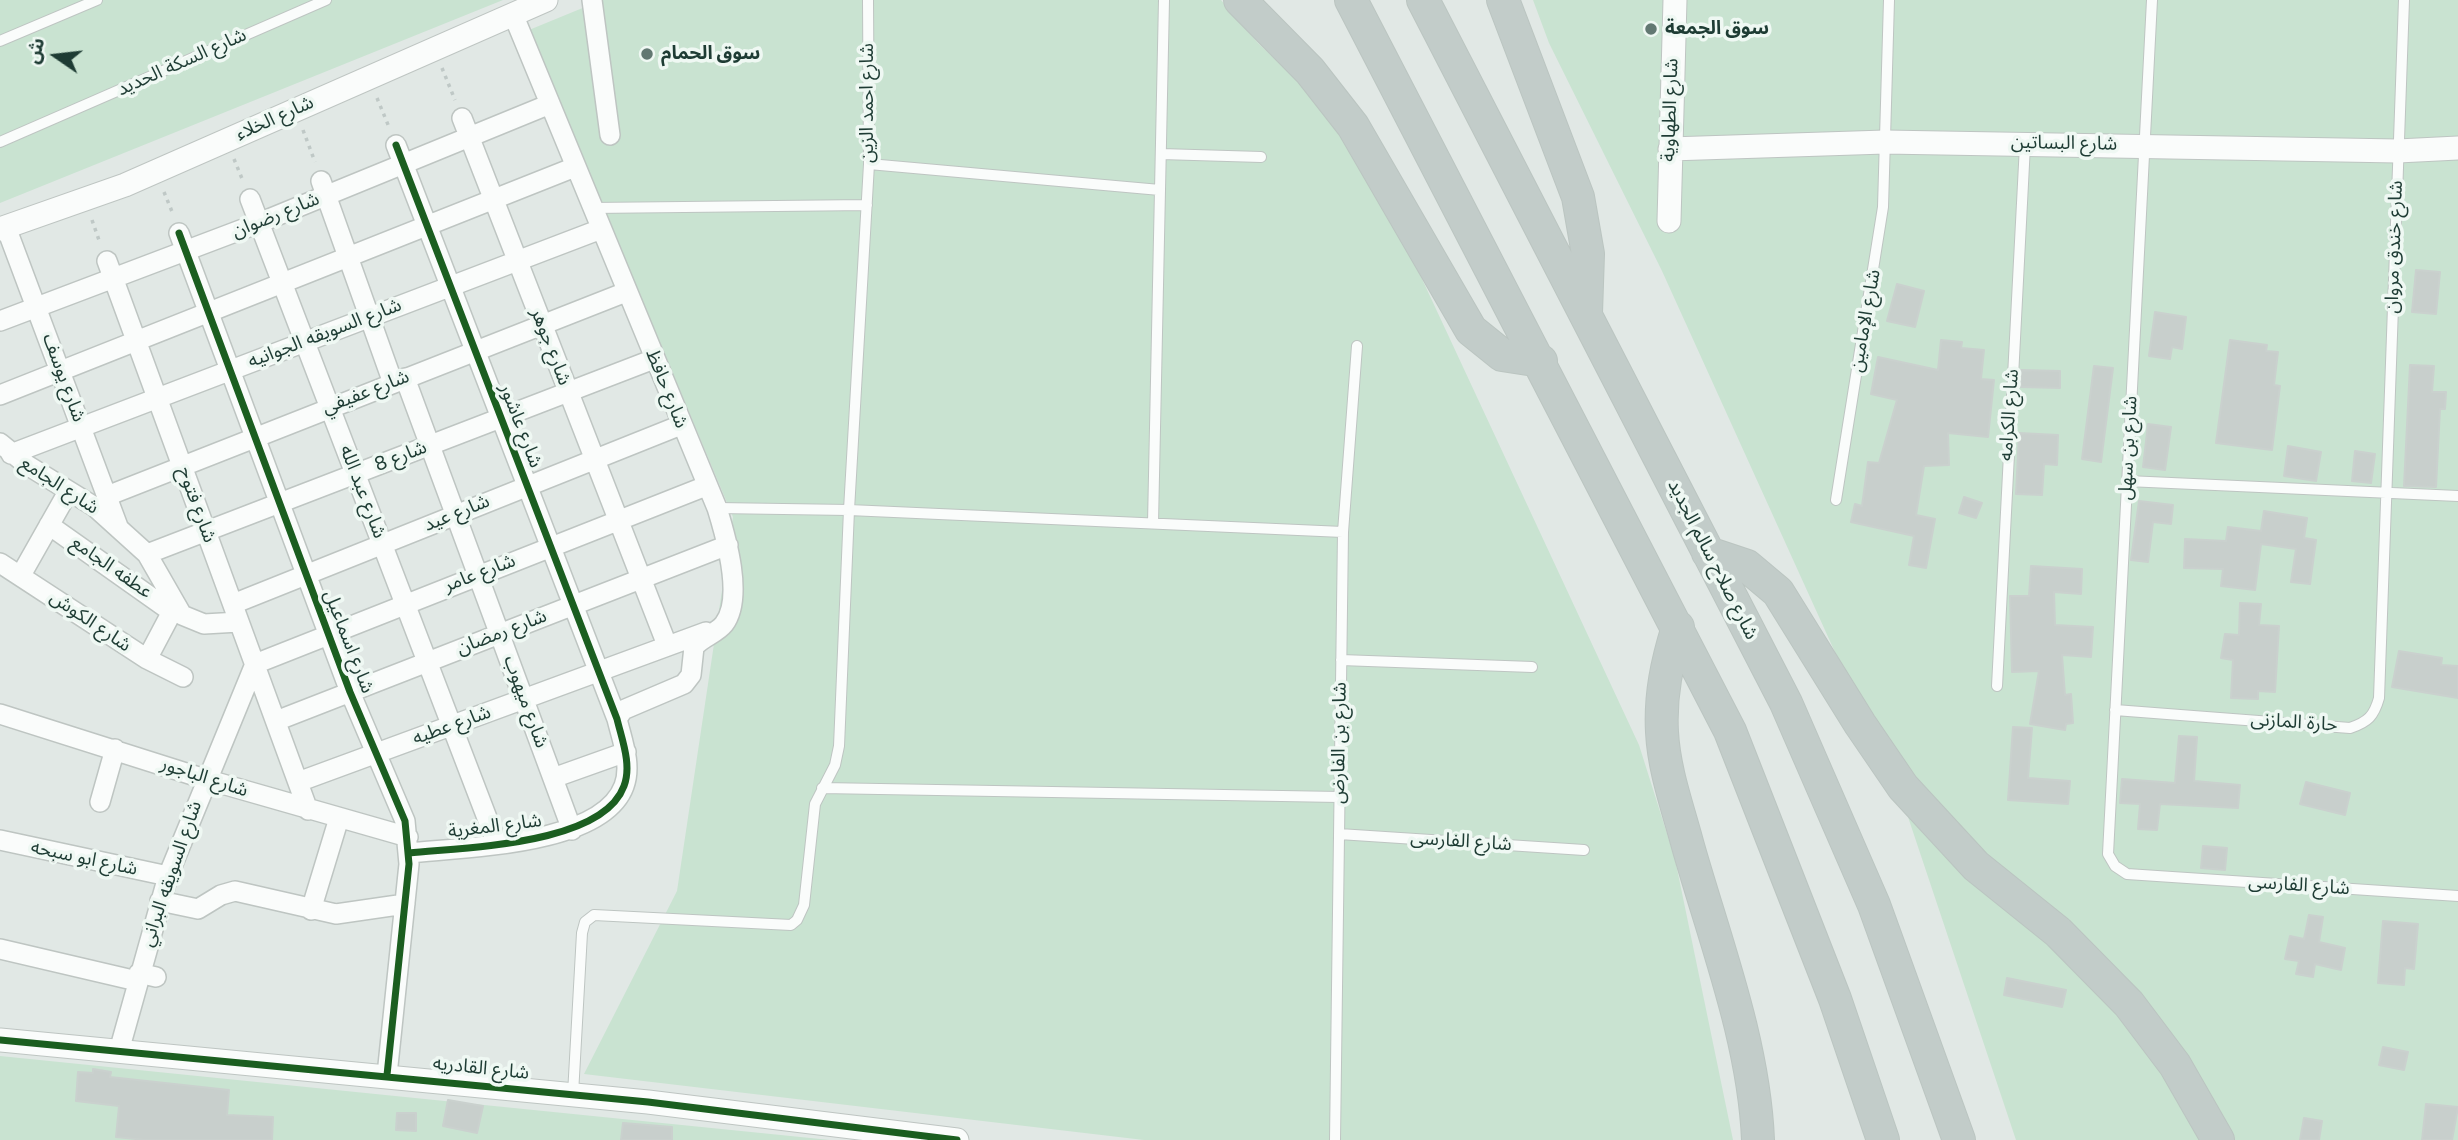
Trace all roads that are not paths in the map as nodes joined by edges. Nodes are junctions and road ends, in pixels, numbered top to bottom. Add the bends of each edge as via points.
1 (97, 0) edge
2 (326, 0) edge
3 (546, 0) edge
4 (592, 0) edge
5 (868, 0) edge
6 (1164, 0) edge
7 (1240, 0) edge
8 (1351, 0) edge
9 (1423, 0) edge
10 (1503, 0) edge
11 (1675, 0) edge
12 (1889, 0) edge
13 (2152, 0) edge
14 (2404, 0) edge
15 (513, 14) junction
16 (0, 41) edge
17 (550, 104) junction
18 (462, 118) road end
19 (610, 135) dead end
20 (470, 139) junction
21 (0, 142) edge
22 (1885, 142) junction
23 (2025, 143) junction
24 (2145, 144) junction
25 (396, 145) road end
26 (2458, 148) edge
27 (1670, 149) junction
28 (2398, 151) junction
29 (1161, 155) junction
30 (1261, 157) dead end
31 (869, 164) junction
32 (404, 165) junction
33 (575, 167) junction
34 (324, 188) junction
35 (1160, 190) junction
36 (250, 199) road end
37 (493, 199) junction
38 (867, 205) junction
39 (592, 208) junction
40 (1669, 221) dead end
41 (259, 223) junction
42 (426, 226) junction
43 (3, 228) edge
44 (601, 229) junction
45 (179, 233) road end
46 (186, 252) junction
47 (348, 257) junction
48 (516, 261) junction
49 (110, 270) junction
50 (282, 283) junction
51 (450, 286) junction
52 (626, 292) junction
53 (37, 307) junction
54 (208, 312) junction
55 (1586, 314) junction
56 (370, 317) junction
57 (0, 321) edge
58 (541, 325) junction
59 (136, 341) junction
60 (304, 342) junction
61 (1357, 346) dead end
62 (475, 351) junction
63 (654, 359) junction
64 (1541, 361) junction
65 (229, 370) junction
66 (60, 371) junction
67 (399, 380) junction
68 (567, 392) junction
69 (0, 396) edge
70 (157, 398) junction
71 (330, 407) junction
72 (500, 418) junction
73 (681, 425) junction
74 (81, 427) junction
75 (254, 438) junction
76 (430, 445) junction
77 (5, 448) edge
78 (594, 459) junction
79 (182, 466) junction
80 (355, 474) junction
81 (2127, 481) junction
82 (526, 486) junction
83 (706, 486) junction
84 (68, 492) junction
85 (2387, 494) junction
86 (107, 496) junction
87 (2458, 496) edge
88 (1836, 500) dead end
89 (279, 504) junction
90 (716, 508) junction
91 (849, 510) junction
92 (456, 515) junction
93 (618, 521) junction
94 (1153, 523) junction
95 (49, 525) junction
96 (119, 529) junction
97 (206, 532) junction
98 (1343, 532) junction
99 (383, 544) junction
100 (729, 545) junction
101 (550, 547) junction
102 (1708, 553) junction
103 (147, 554) junction
104 (0, 563) edge
105 (21, 575) junction
106 (306, 575) junction
107 (478, 575) junction
108 (640, 579) junction
109 (406, 603) junction
110 (572, 606) junction
111 (173, 609) junction
112 (236, 613) junction
113 (723, 626) junction
114 (1678, 627) junction
115 (328, 634) junction
116 (500, 634) junction
117 (667, 645) junction
118 (147, 659) junction
119 (1341, 660) junction
120 (429, 661) junction
121 (255, 664) junction
122 (1532, 667) dead end
123 (597, 671) junction
124 (183, 677) dead end
125 (1997, 686) dead end
126 (350, 692) junction
127 (524, 699) junction
128 (2115, 710) junction
129 (0, 714) edge
130 (617, 719) junction
131 (276, 721) junction
132 (454, 726) junction
133 (115, 749) junction
134 (625, 752) junction
135 (376, 754) junction
136 (553, 778) junction
137 (205, 779) junction
138 (298, 782) junction
139 (822, 788) junction
140 (1339, 797) junction
141 (100, 802) dead end
142 (308, 810) junction
143 (338, 818) junction
144 (572, 830) junction
145 (1339, 834) junction
146 (0, 840) edge
147 (497, 844) junction
148 (408, 845) junction
149 (1584, 850) dead end
150 (2141, 875) joint
151 (168, 876) junction
152 (2458, 897) edge
153 (160, 901) junction
154 (405, 904) junction
155 (311, 910) junction
156 (0, 949) edge
157 (144, 977) junction
158 (0, 1040) edge
159 (119, 1051) junction
160 (387, 1075) junction
161 (573, 1095) junction
162 (957, 1140) edge
163 (1335, 1140) edge
164 (1758, 1140) edge
165 (1883, 1140) edge
166 (1959, 1140) edge
167 (2218, 1140) edge

1 - 16 lane
2 - 21 lane, شارع السكة الحديد
3 - 15 street, شارع الخلاء
4 - 19 street
5 - 31 lane, شارع احمد الزين
6 - 29 lane
7 - 64 highway via 1310,71 1353,126 1471,330 1502,355
8 - 64 highway
9 - 55 highway, شارع صلاح سالم الجديد
10 - 55 highway via 1578,197 1588,254
11 - 27 street, شارع الطهاوية
12 - 22 lane, شارع الإمامين
13 - 24 lane, شارع بن سهل
14 - 28 lane, شارع خندق مروان
15 - 17 street, شارع حافظ
15 - 43 street, شارع الخلاء via 157,171
17 - 20 street, شارع رضوان
17 - 33 street, شارع حافظ
18 - 20 street, شارع جوهر
20 - 32 street, شارع رضوان
20 - 37 street, شارع جوهر
22 - 23 street, شارع البساتين
22 - 27 street, شارع البساتين
22 - 88 lane, شارع الإمامين via 1877,261
23 - 24 street, شارع البساتين
23 - 125 lane, شارع الكرامه
24 - 28 street, شارع البساتين
24 - 81 lane, شارع بن سهل
25 - 32 street, شارع عاشور
26 - 28 street, شارع البساتين
27 - 40 street, شارع الطهاوية
28 - 85 lane, شارع خندق مروان
29 - 30 lane
29 - 35 lane
31 - 35 lane
31 - 38 lane, شارع احمد الزين
32 - 34 street, شارع رضوان
32 - 42 street, شارع عاشور
33 - 37 street
33 - 39 street, شارع حافظ
34 - 41 street, شارع رضوان
34 - 47 street, شارع ميهوب
35 - 94 lane
36 - 41 street, شارع عبد الله
37 - 42 street
37 - 48 street, شارع جوهر
38 - 39 lane
38 - 91 lane, شارع احمد الزين
39 - 44 street, شارع حافظ
41 - 46 street, شارع رضوان
41 - 50 street, شارع عبد الله
42 - 47 street
42 - 51 street, شارع عاشور
43 - 53 street, شارع يوسف
44 - 48 street, شارع السويقه الجوانيه
44 - 52 street, شارع حافظ
45 - 46 street, شارع اسماعيل
46 - 49 street, شارع رضوان
46 - 54 street, شارع اسماعيل
47 - 50 street
47 - 56 street, شارع ميهوب
48 - 51 street, شارع السويقه الجوانيه
48 - 58 street, شارع جوهر
49 - 53 street, شارع رضوان
49 - 59 street, شارع فتوح
50 - 54 street
50 - 60 street, شارع عبد الله
51 - 56 street, شارع السويقه الجوانيه
51 - 62 street, شارع عاشور
52 - 58 street, شارع عفيفي
52 - 63 street, شارع حافظ
53 - 57 street, شارع رضوان
53 - 66 street, شارع يوسف
54 - 59 street
54 - 65 street, شارع اسماعيل
55 - 102 highway, شارع صلاح سالم الجديد
56 - 60 street, شارع السويقه الجوانيه
56 - 67 street, شارع ميهوب
58 - 62 street, شارع عفيفي
58 - 68 street, شارع جوهر
59 - 66 street
59 - 70 street, شارع فتوح
60 - 65 street, شارع السويقه الجوانيه
60 - 71 street, شارع عبد الله
61 - 98 lane, شارع بن الفارض
62 - 67 street, شارع عفيفي
62 - 72 street, شارع عاشور
63 - 68 street, شارع 8
63 - 73 street, شارع حافظ
64 - 114 highway
65 - 70 street, شارع السويقه الجوانيه
65 - 75 street, شارع اسماعيل
66 - 69 street
66 - 74 street, شارع يوسف
67 - 71 street, شارع عفيفي
67 - 76 street, شارع ميهوب
68 - 72 street, شارع 8
68 - 78 street, شارع جوهر
70 - 74 street, شارع السويقه الجوانيه
70 - 79 street, شارع فتوح
71 - 75 street, شارع عفيفي
71 - 80 street, شارع عبد الله
72 - 76 street, شارع 8
72 - 82 street, شارع عاشور
73 - 78 street, شارع عيد
73 - 83 street, شارع حافظ
74 - 77 street, شارع السويقه الجوانيه
74 - 86 street, شارع يوسف
75 - 79 street, شارع عفيفي
75 - 89 street, شارع اسماعيل
76 - 80 street, شارع 8
76 - 92 street, شارع ميهوب
77 - 84 street, شارع الجامع
78 - 82 street, شارع عيد
78 - 93 street, شارع جوهر
79 - 86 street, شارع عفيفي
79 - 97 street, شارع فتوح
80 - 89 street, شارع 8
80 - 99 street, شارع عبد الله
81 - 85 lane
81 - 128 lane, شارع بن سهل
82 - 92 street, شارع عيد
82 - 101 street, شارع عاشور
83 - 90 street, شارع حافظ
83 - 93 street, شارع عامر
84 - 95 street
84 - 96 street, شارع الجامع via 95,507
85 - 87 lane
85 - 128 lane, حارة المازنى via 2379,698 2365,723 2350,727
86 - 96 street, شارع يوسف
89 - 97 street, شارع 8
89 - 106 street, شارع اسماعيل
90 - 91 lane
90 - 100 street, شارع حافظ
91 - 94 lane
91 - 139 lane, شارع احمد الزين via 839,747
92 - 99 street, شارع عيد
92 - 107 street, شارع ميهوب
93 - 101 street, شارع عامر
93 - 108 street, شارع جوهر
94 - 98 lane
95 - 105 street
95 - 111 street, عطفه الجامع
96 - 103 street, شارع الجامع
97 - 103 street, شارع 8
97 - 112 street, شارع فتوح
98 - 119 lane, شارع بن الفارض
99 - 106 street, شارع عيد
99 - 109 street, شارع عبد الله
100 - 108 street, شارع رمضان
100 - 113 street, شارع حافظ via 732,594
101 - 107 street, شارع عامر
101 - 110 street, شارع عاشور
102 - 166 highway, شارع صلاح سالم الجديد via 1786,703 1874,905
102 - 167 highway via 1747,566 1778,592 1903,787 1976,866 2058,932 2129,1004 2175,1065
103 - 111 street, شارع الجامع
104 - 105 street, شارع الكوش
105 - 118 street, شارع الكوش
106 - 112 street, شارع عيد
106 - 115 street, شارع اسماعيل
107 - 109 street, شارع عامر
107 - 116 street, شارع ميهوب
108 - 110 street, شارع رمضان
108 - 117 street, شارع جوهر
109 - 115 street, شارع عامر
109 - 120 street, شارع عبد الله
110 - 116 street, شارع رمضان
110 - 123 street, شارع عاشور
111 - 112 street via 194,622
111 - 118 street
112 - 121 street, شارع فتوح
113 - 117 street, شارع عطيه
113 - 130 street via 694,647 691,675 684,684 623,709
114 - 164 highway via 1661,708 1665,757 1740,1031 1757,1110
114 - 165 highway via 1730,731 1835,999
115 - 121 street, شارع عامر
115 - 126 street, شارع اسماعيل
116 - 120 street, شارع رمضان
116 - 127 street, شارع ميهوب
117 - 123 street, شارع عطيه
118 - 124 street, شارع الكوش
119 - 122 lane
119 - 140 lane, شارع بن الفارض
120 - 126 street, شارع رمضان
120 - 132 street, شارع عبد الله
121 - 131 street, شارع فتوح
121 - 137 street, شارع السويقه البراني
123 - 127 street, شارع عطيه
123 - 130 street, شارع عاشور
126 - 131 street, شارع رمضان
126 - 135 street, شارع اسماعيل
127 - 132 street, شارع عطيه
127 - 136 street, شارع ميهوب
128 - 150 lane, شارع بن سهل via 2108,854 2121,870
129 - 133 street, شارع الباجور
130 - 134 street, شارع المغرية
131 - 138 street, شارع فتوح
132 - 135 street, شارع عطيه
132 - 147 street, شارع عبد الله
133 - 137 street, شارع الباجور
133 - 141 street
134 - 136 street
134 - 144 street, شارع المغرية via 627,771 620,797
135 - 138 street, شارع عطيه
135 - 148 street, شارع اسماعيل via 405,821
136 - 144 street, شارع ميهوب
137 - 142 street, شارع الباجور
137 - 151 street, شارع السويقه البراني
138 - 142 street, شارع فتوح
139 - 140 lane
139 - 161 lane, شارع احمد الزين via 815,804 804,905 791,925 594,915 585,922
140 - 145 lane, شارع بن الفارض
142 - 143 street, شارع الباجور
143 - 148 street, شارع الباجور
143 - 155 street
144 - 147 street, شارع المغرية via 545,839
145 - 149 lane, شارع الفارسى
145 - 163 lane, شارع بن الفارض
146 - 151 street, شارع ابو سبحه
147 - 148 street, شارع المغرية
148 - 154 street, شارع اسماعيل
150 - 152 lane, شارع الفارسى
151 - 153 street, شارع السويقه البراني
153 - 155 street via 198,909 221,895 242,891
153 - 157 street, شارع السويقه البراني
154 - 155 street via 348,914
154 - 160 street, شارع اسماعيل
156 - 157 street
157 - 159 street, شارع السويقه البراني
158 - 159 street, شارع القادريه
159 - 160 street, شارع القادريه
160 - 161 street, شارع القادريه
161 - 162 street, شارع القادريه

